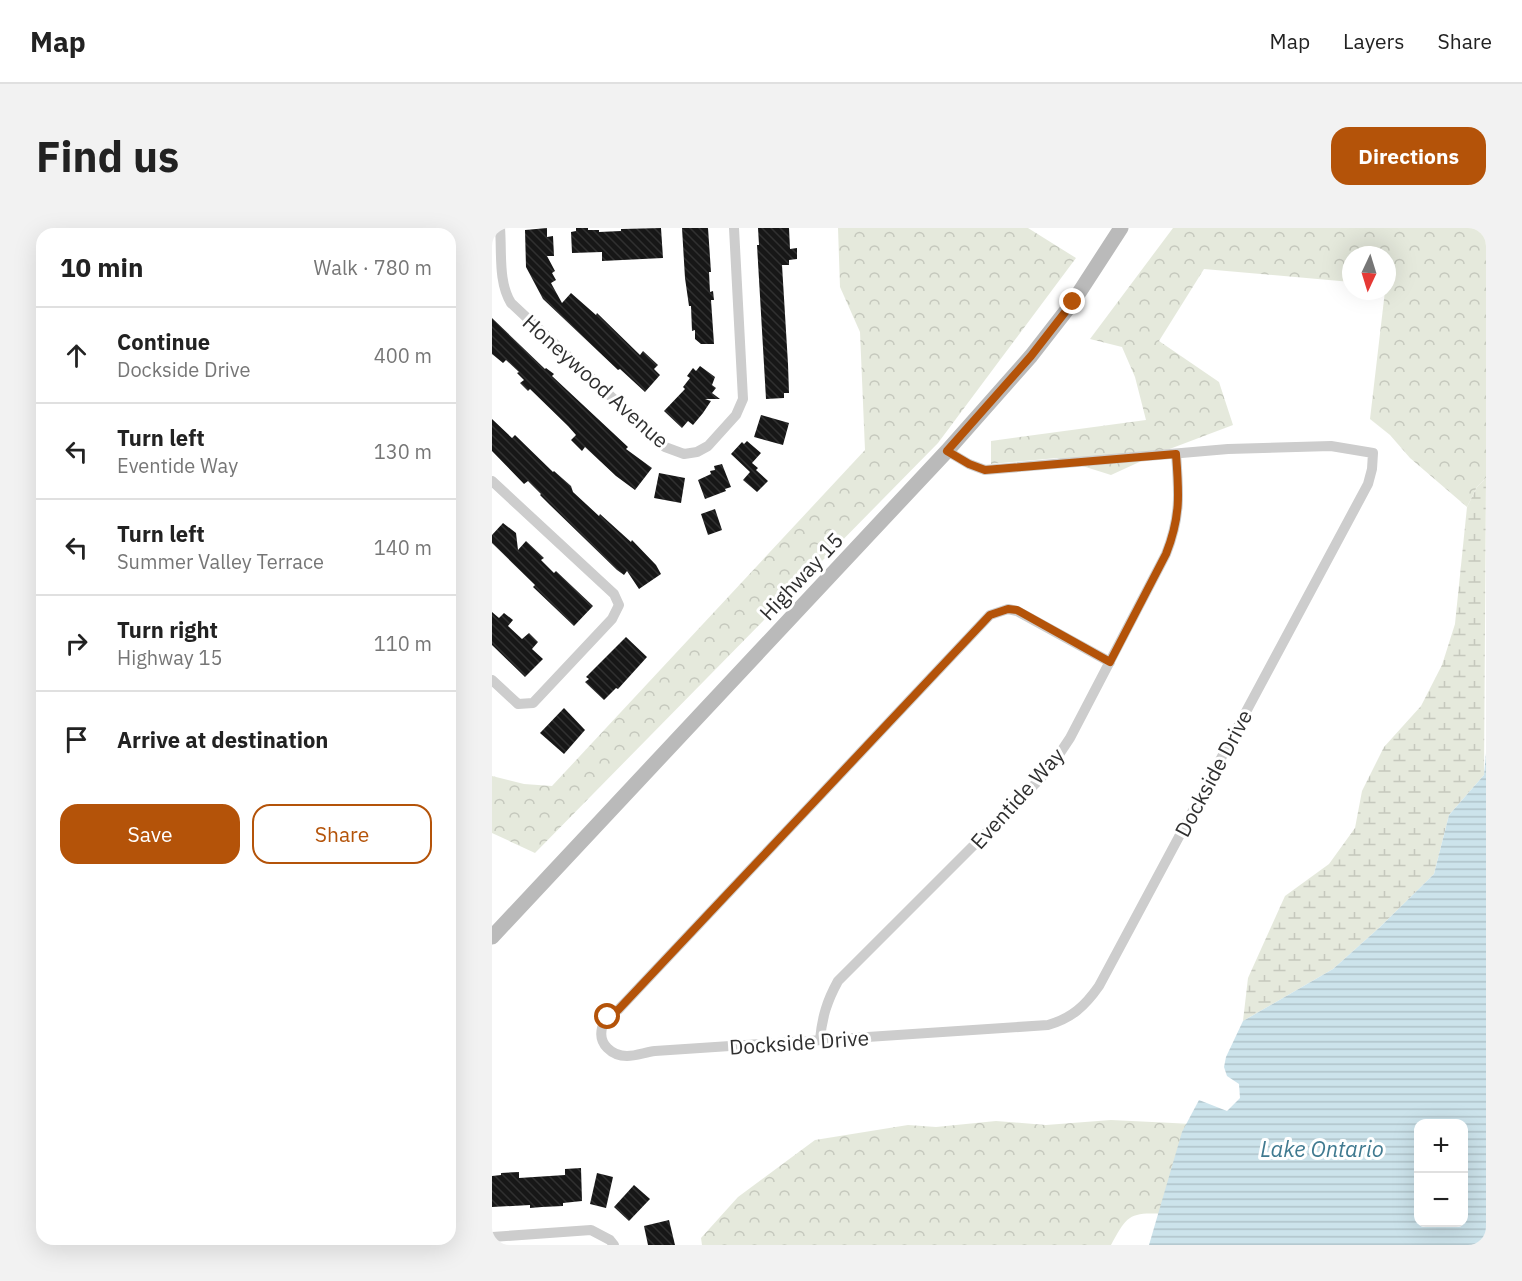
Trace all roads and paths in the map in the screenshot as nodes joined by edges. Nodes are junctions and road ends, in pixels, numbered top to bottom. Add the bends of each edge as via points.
1 (500, 228) edge
2 (734, 228) edge
3 (1120, 228) edge
4 (947, 451) junction
5 (1176, 454) junction
6 (492, 481) edge
7 (1110, 662) junction
8 (492, 680) edge
9 (492, 937) edge
10 (820, 1040) junction
11 (492, 1237) edge
12 (614, 1245) edge

1 - 2 street, Honeywood Avenue via 503,283 511,303 665,447 684,454 708,446 736,415 743,399
3 - 4 main road, Highway 15 via 1073,302
4 - 5 street via 985,470
4 - 9 main road, Highway 15
5 - 7 street, Eventide Way via 1179,498 1173,536
5 - 10 street, Dockside Drive via 1330,446 1373,453 1368,484 1100,986 1078,1012 1048,1025
6 - 8 street via 614,594 619,605 612,619 533,703 518,704
7 - 10 street, Eventide Way via 1070,738 1041,778 838,981 822,1018
7 - 10 street, Dockside Drive via 1017,610 990,615 608,1017 602,1028 602,1039 608,1049 629,1056
11 - 12 street via 591,1230

